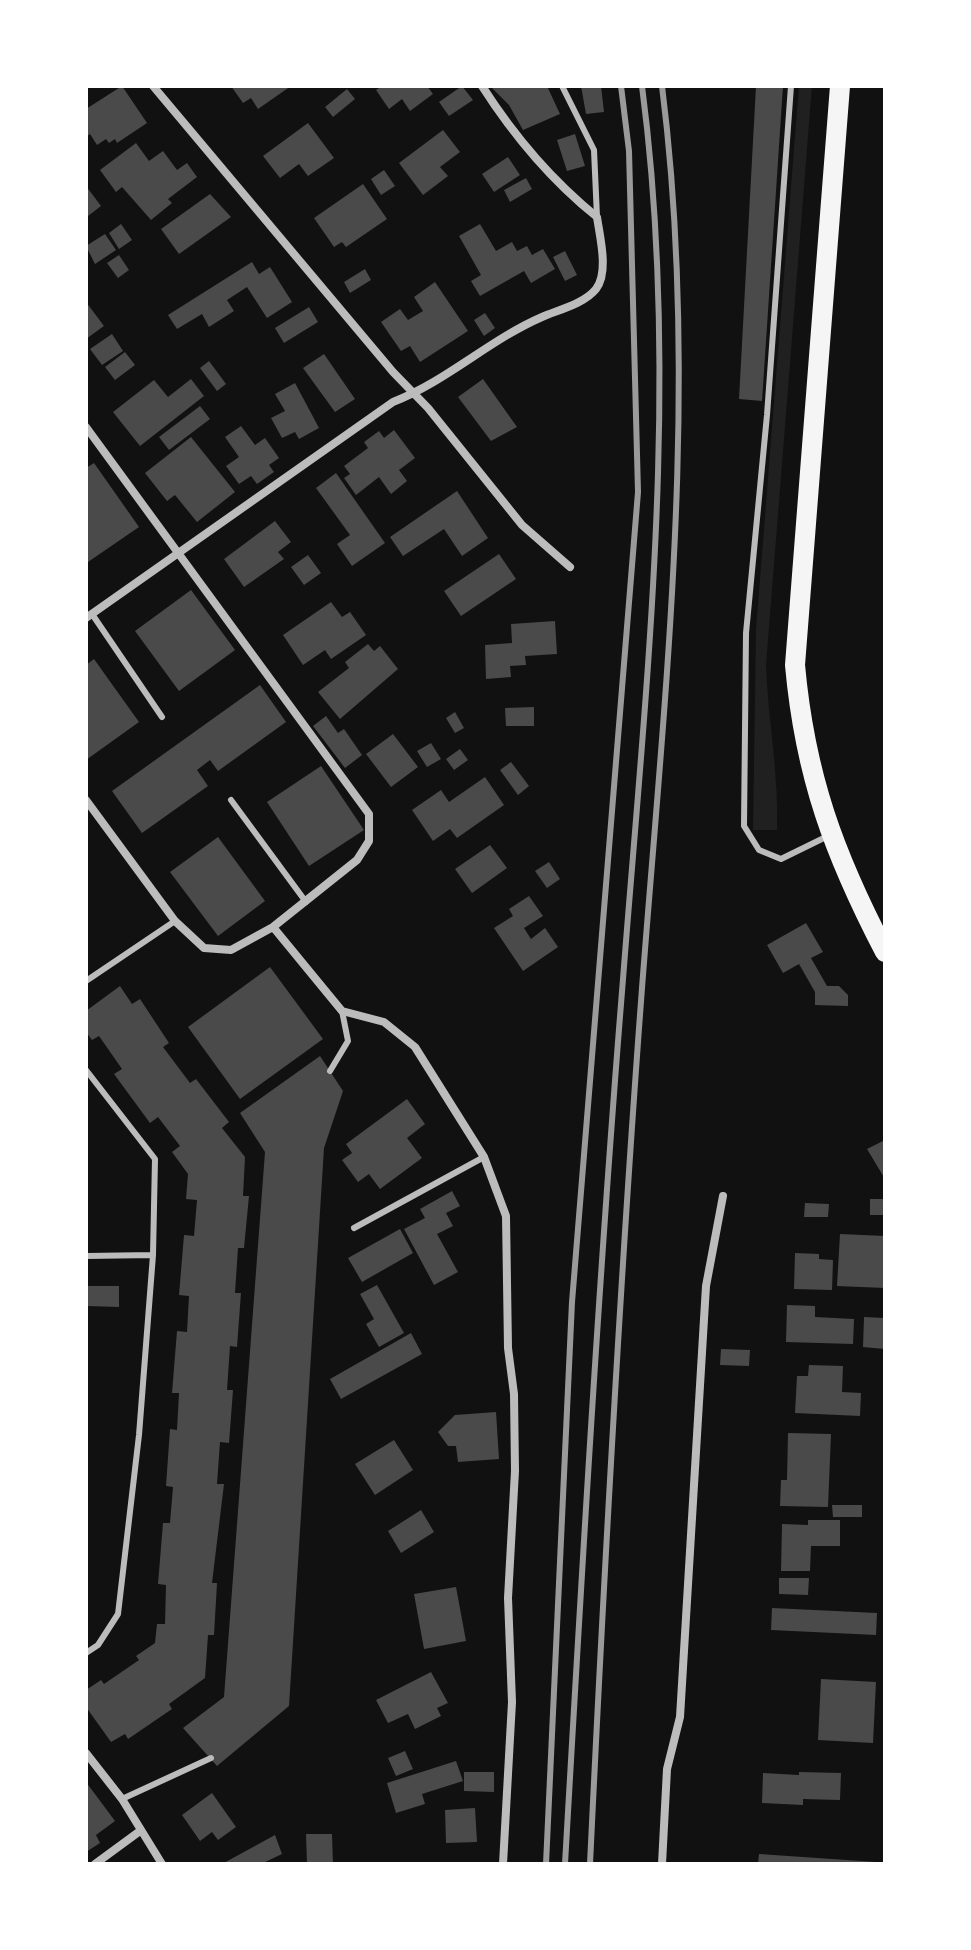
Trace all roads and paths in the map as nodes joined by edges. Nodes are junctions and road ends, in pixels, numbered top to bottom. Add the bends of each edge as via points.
1 (153, 86) edge
2 (482, 86) edge
3 (562, 86) edge
4 (791, 86) edge
5 (840, 86) edge
6 (597, 217) junction
7 (413, 394) junction
8 (86, 427) edge
9 (177, 555) junction
10 (570, 567) dead end
11 (88, 612) edge
12 (162, 717) dead end
13 (86, 800) edge
14 (231, 800) dead end
15 (831, 834) junction
16 (306, 902) junction
17 (175, 921) junction
18 (273, 927) junction
19 (885, 952) edge
20 (86, 981) edge
21 (342, 1011) junction
22 (86, 1070) edge
23 (330, 1071) dead end
24 (484, 1157) junction
25 (723, 1196) dead end
26 (354, 1228) dead end
27 (153, 1255) junction
28 (86, 1256) edge
29 (86, 1653) edge
30 (86, 1753) edge
31 (211, 1758) dead end
32 (122, 1799) junction
33 (140, 1831) junction
34 (95, 1864) edge
35 (162, 1864) edge
36 (503, 1864) edge
37 (662, 1864) edge

1 - 7 street
2 - 6 street via 512,133
3 - 6 lane via 594,150
4 - 15 lane via 746,633 744,826 759,850 781,859
5 - 15 main road via 795,625 800,721
6 - 7 street via 603,260 598,287
7 - 9 street via 393,402
7 - 10 street via 522,525
8 - 9 street
9 - 11 street
9 - 16 street via 369,814 369,841 357,860
11 - 12 lane
13 - 17 street
14 - 16 lane
15 - 19 main road
16 - 18 street
17 - 18 street via 204,948 231,950
17 - 20 lane
18 - 21 street
21 - 23 lane via 348,1041
21 - 24 street via 384,1022 415,1047
22 - 27 lane via 155,1159
24 - 26 lane
24 - 36 street via 506,1216 514,1394 508,1598 512,1702
25 - 37 street via 706,1286 680,1717 667,1769
27 - 28 lane
27 - 29 lane via 118,1614 98,1645
30 - 32 street
31 - 32 lane
32 - 33 street
33 - 34 street
33 - 35 street

